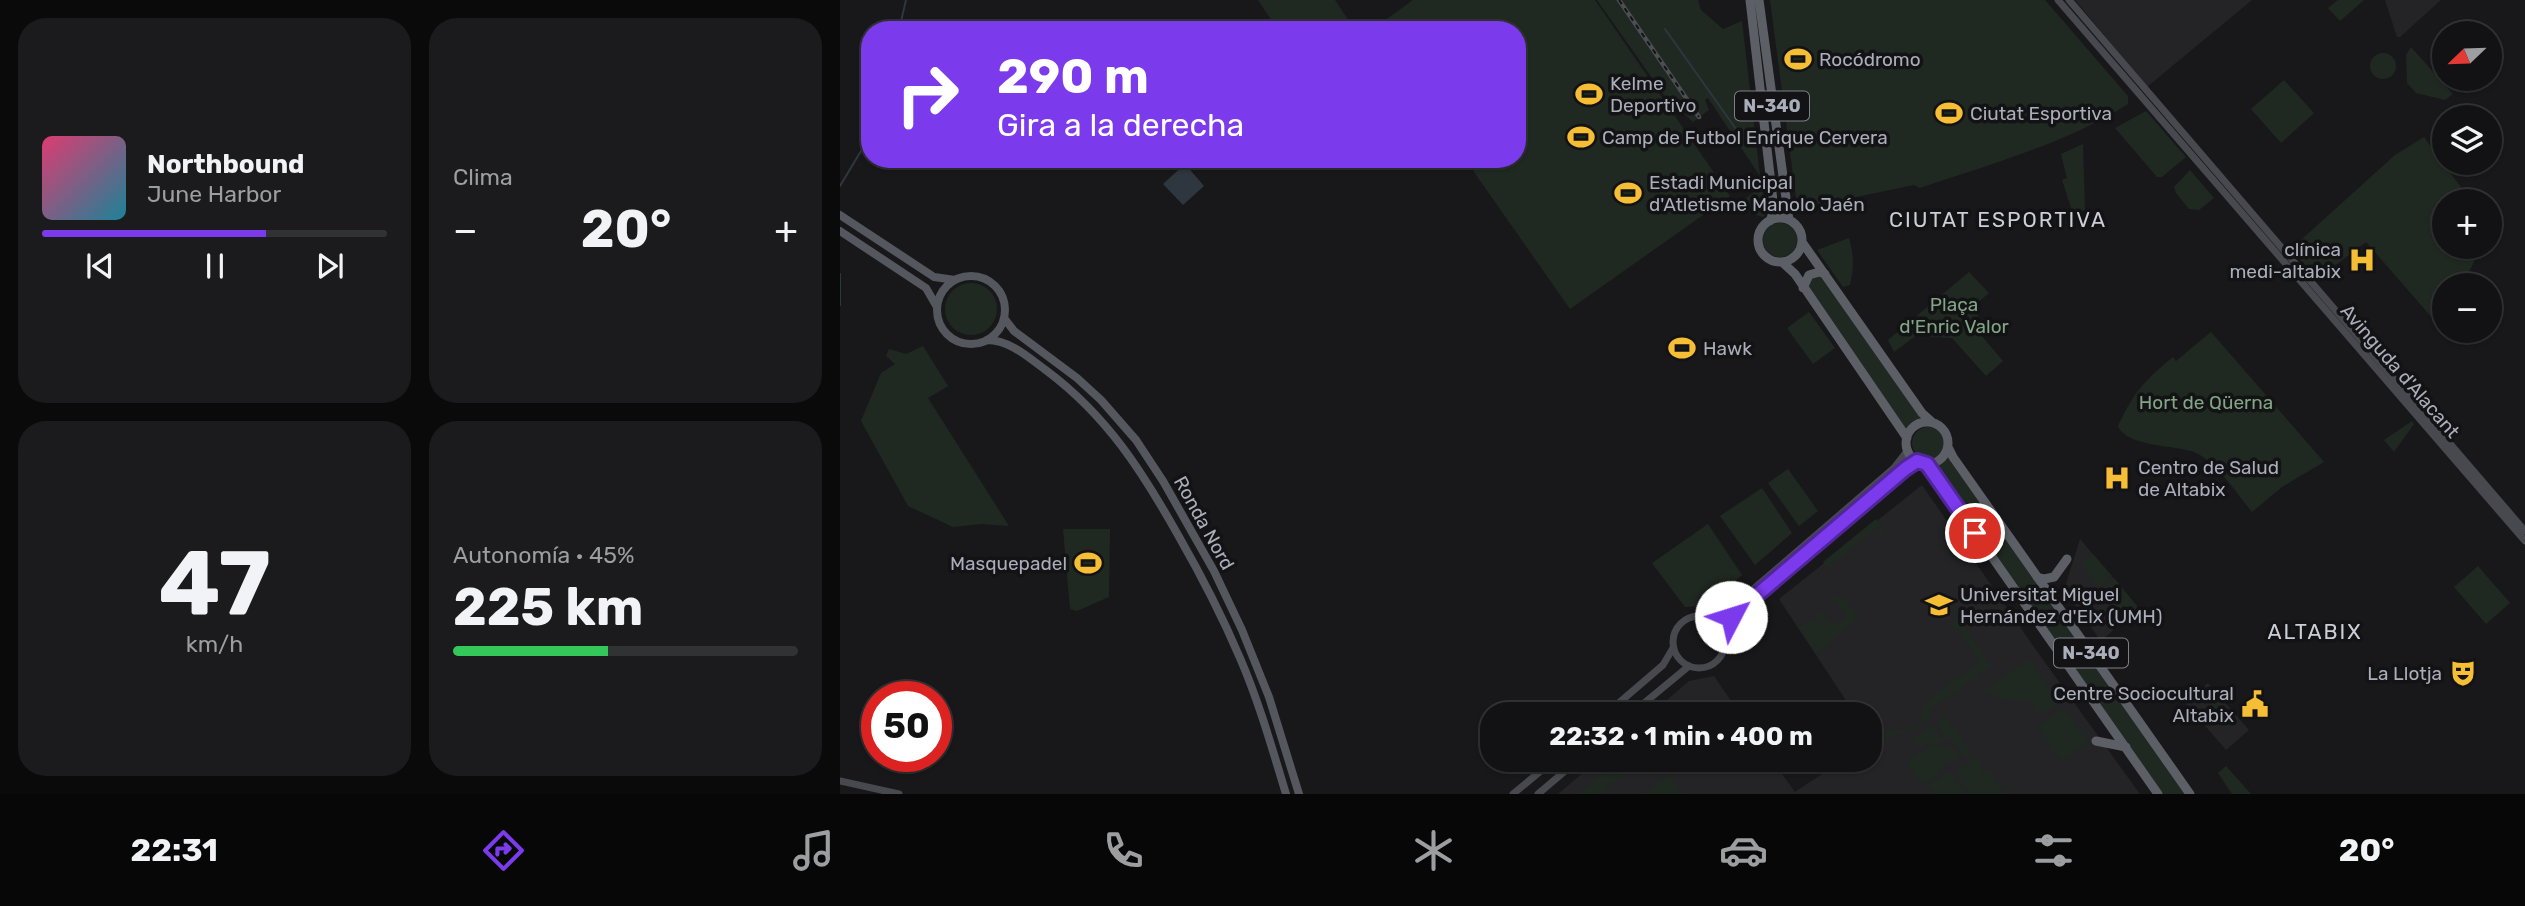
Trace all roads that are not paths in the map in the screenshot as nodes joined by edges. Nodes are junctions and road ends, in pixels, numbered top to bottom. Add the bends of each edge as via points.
1 (1750, 0) edge
2 (1759, 0) edge
3 (2058, 0) edge
4 (2069, 0) edge
5 (840, 215) edge
6 (1789, 220) junction
7 (1770, 221) junction
8 (840, 231) edge
9 (1802, 242) junction
10 (1782, 262) junction
11 (1825, 274) junction
12 (955, 280) junction
13 (1803, 288) junction
14 (937, 307) junction
15 (1004, 318) junction
16 (987, 340) junction
17 (1932, 422) junction
18 (1907, 438) junction
19 (1948, 447) junction
20 (1908, 450) junction
21 (1922, 463) junction
22 (2525, 531) edge
23 (2525, 541) edge
24 (2067, 559) dead end
25 (2037, 577) junction
26 (1714, 620) junction
27 (1721, 628) junction
28 (1673, 648) junction
29 (1689, 666) junction
30 (1620, 702) edge
31 (1646, 702) edge
32 (2096, 741) dead end
33 (2126, 747) junction
34 (1540, 772) edge
35 (1564, 772) edge
36 (840, 781) edge
37 (899, 794) edge
38 (1286, 794) edge
39 (1299, 794) edge
40 (1513, 794) edge
41 (1538, 794) edge
42 (2158, 794) edge
43 (2190, 794) edge

1 - 7 highway, N-340 via 1774,210
2 - 6 highway, N-340
3 - 23 main road, Avinguda d'Alacant
4 - 22 main road, Avinguda d'Alacant
5 - 12 main road via 934,277
6 - 7 highway
6 - 9 highway, N-340 via 1799,229
7 - 10 highway, N-340 via 1760,232 1760,248 1770,260
8 - 14 main road via 926,288
9 - 10 highway via 1796,256
9 - 11 highway, N-340
10 - 13 highway, N-340
11 - 13 highway via 1808,275
11 - 17 highway, N-340
12 - 14 main road via 940,296
12 - 15 main road via 976,277 987,281 1001,296
13 - 18 highway, N-340
14 - 16 main road via 939,324 953,339 969,344
15 - 16 main road
15 - 39 main road, Ronda Nord via 1101,400 1158,473 1242,630 1269,697
16 - 38 main road, Ronda Nord via 1011,346 1072,391 1141,470 1228,631
17 - 18 highway via 1914,426
17 - 19 highway, N-340 via 1944,430
18 - 20 highway, N-340
19 - 21 highway via 1943,457
19 - 25 highway, N-340
20 - 21 highway, N-340
20 - 26 main road via 1894,468
21 - 27 main road via 1905,469
21 - 33 highway, N-340
24 - 25 highway via 2054,577
25 - 43 highway, N-340
26 - 27 main road
26 - 28 main road via 1700,615 1685,619 1674,633
27 - 29 main road via 1724,649 1716,662 1703,668
28 - 29 main road
28 - 30 main road via 1663,665
29 - 31 main road
32 - 33 highway
33 - 42 highway, N-340
34 - 40 main road
35 - 41 main road
36 - 37 main road

